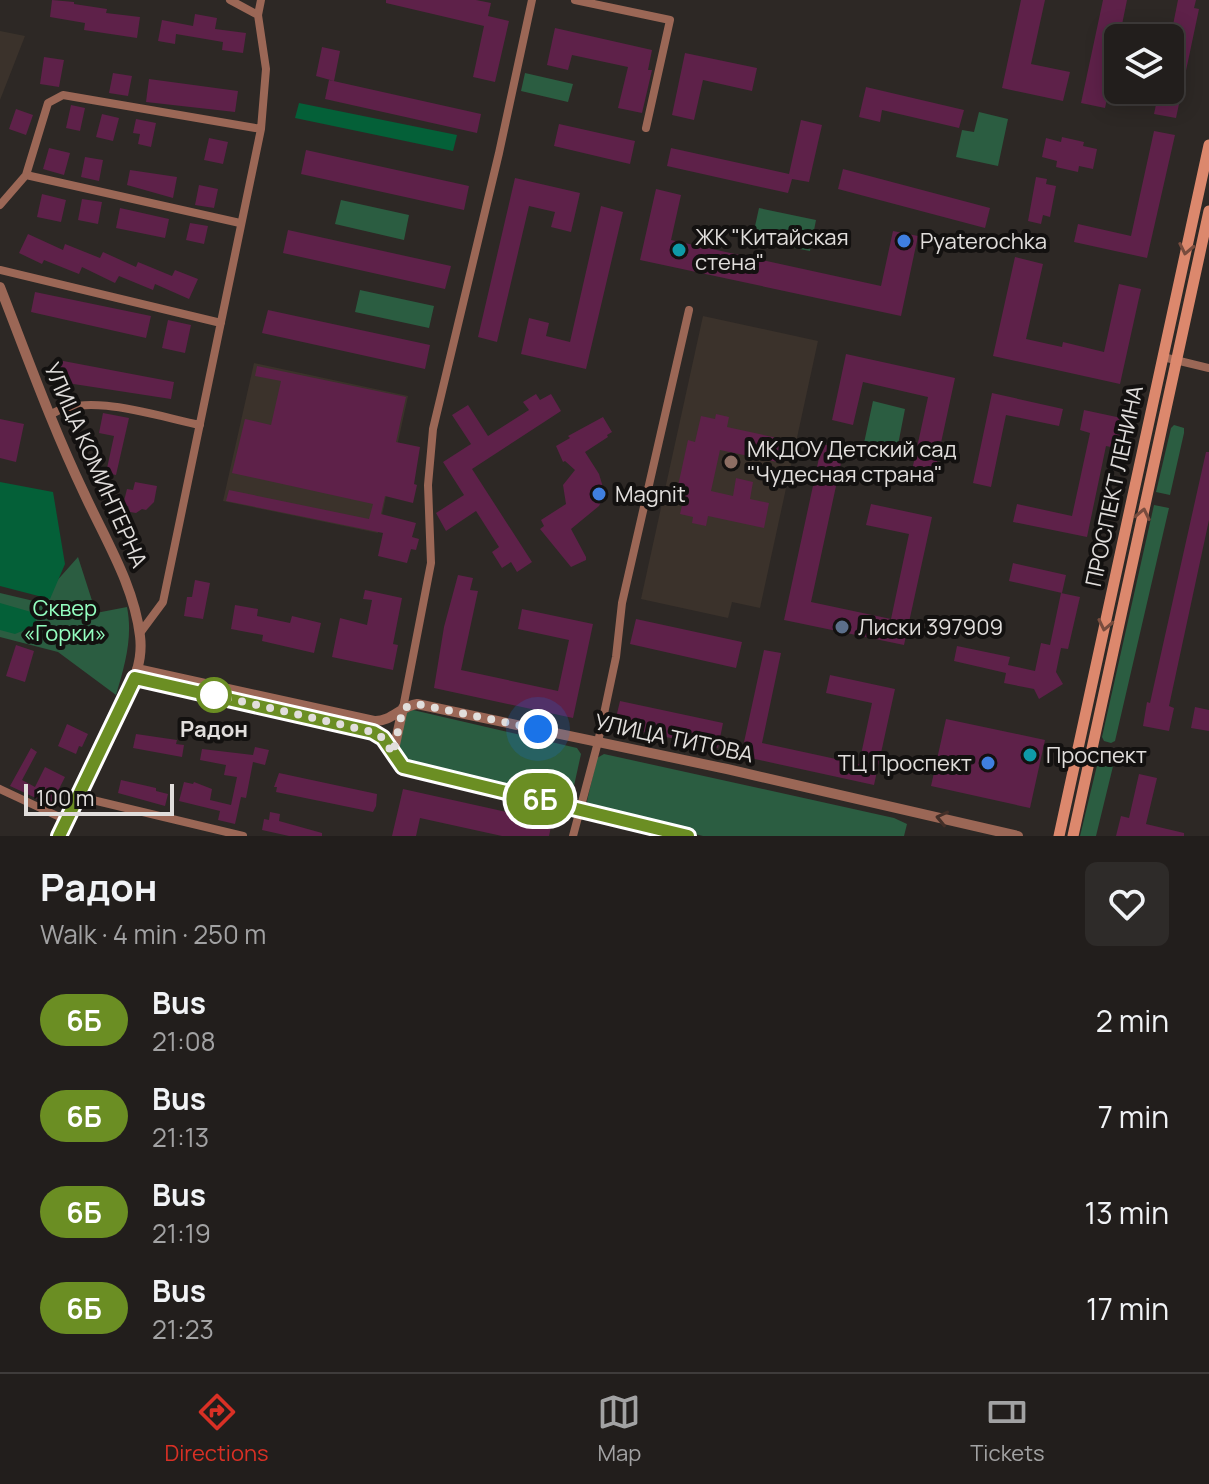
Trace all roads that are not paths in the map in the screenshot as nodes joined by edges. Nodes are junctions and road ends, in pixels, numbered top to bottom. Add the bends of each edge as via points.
1 (230, 0) edge
2 (261, 0) edge
3 (532, 0) edge
4 (575, 0) edge
5 (258, 15) junction
6 (646, 128) dead end
7 (261, 129) junction
8 (1209, 145) edge
9 (26, 175) junction
10 (0, 205) edge
11 (1209, 211) edge
12 (240, 223) junction
13 (0, 270) edge
14 (0, 287) edge
15 (689, 310) dead end
16 (221, 323) junction
17 (1163, 357) junction
18 (1177, 360) junction
19 (1209, 368) edge
20 (50, 415) junction
21 (200, 425) junction
22 (140, 633) junction
23 (136, 673) junction
24 (407, 689) junction
25 (417, 704) junction
26 (403, 708) junction
27 (598, 742) junction
28 (393, 754) junction
29 (0, 789) edge
30 (80, 797) junction
31 (581, 809) junction
32 (66, 820) junction
33 (59, 836) edge
34 (243, 836) edge
35 (573, 836) edge
36 (688, 836) edge
37 (1018, 836) edge
38 (1059, 836) edge
39 (1073, 836) edge

1 - 5 street
2 - 5 street
3 - 24 street via 433,429 428,485 431,563
4 - 6 street via 670,20
5 - 7 street via 266,69
7 - 9 street via 63,95 48,103
7 - 12 street
8 -> 17 main road, ПРОСПЕКТ ЛЕНИНА
9 - 10 street
9 - 12 street
11 - 18 main road, ПРОСПЕКТ ЛЕНИНА
12 - 16 street
13 - 16 street
14 - 20 street, УЛИЦА КОМИНТЕРНА
15 - 27 street via 622,603
16 - 21 street
17 - 18 street
17 -> 38 main road, ПРОСПЕКТ ЛЕНИНА
18 - 19 street
39 -> 18 main road, ПРОСПЕКТ ЛЕНИНА
20 - 21 street via 62,407 91,403
20 - 22 street, УЛИЦА КОМИНТЕРНА via 119,563
21 - 22 street via 163,602
22 - 23 street, УЛИЦА КОМИНТЕРНА via 142,656
23 - 26 street, УЛИЦА ТИТОВА via 374,721
23 - 28 street via 373,732
23 - 30 street, УЛИЦА КОМИНТЕРНА
24 - 25 street
24 - 26 street
25 - 26 street, УЛИЦА ТИТОВА
25 - 27 street, УЛИЦА ТИТОВА
26 - 28 street
27 - 31 street
37 -> 27 street, УЛИЦА ТИТОВА
28 - 31 street via 403,767
29 - 32 street
30 - 32 street, УЛИЦА КОМИНТЕРНА
30 - 34 street
31 - 35 street
31 - 36 street
32 - 33 street, УЛИЦА КОМИНТЕРНА

